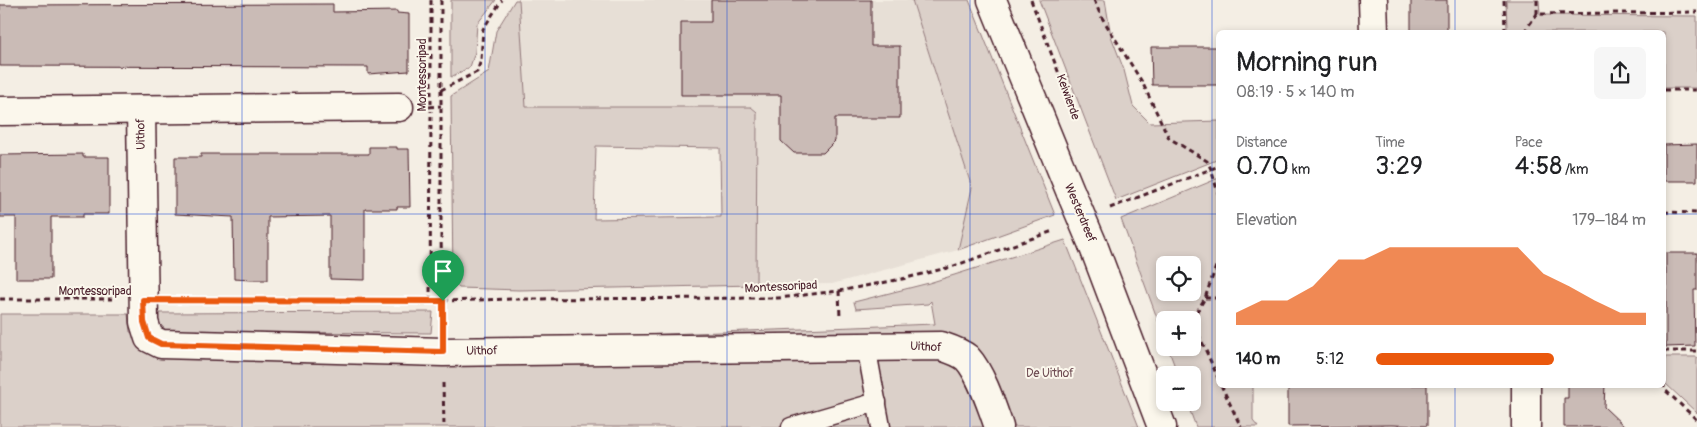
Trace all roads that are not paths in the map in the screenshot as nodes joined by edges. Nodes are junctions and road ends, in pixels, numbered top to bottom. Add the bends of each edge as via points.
1 (992, 0) edge
2 (1373, 0) edge
3 (1374, 30) edge
4 (399, 107) dead end
5 (141, 110) junction
6 (0, 111) edge
7 (866, 346) junction
8 (1526, 388) edge
9 (877, 402) junction
10 (790, 427) edge
11 (881, 427) edge
12 (999, 427) edge
13 (1162, 427) edge
14 (1526, 427) edge

1 - 13 street, Westerdreef, bridge via 1093,244
2 - 3 street
4 - 5 street, Uithof
5 - 6 street, Uithof
5 - 7 street, Uithof via 144,322 149,338 161,344 443,352
7 - 9 lane
7 - 12 street, Uithof via 941,346 967,358 984,386
8 - 14 street
9 - 10 lane
9 - 11 lane

